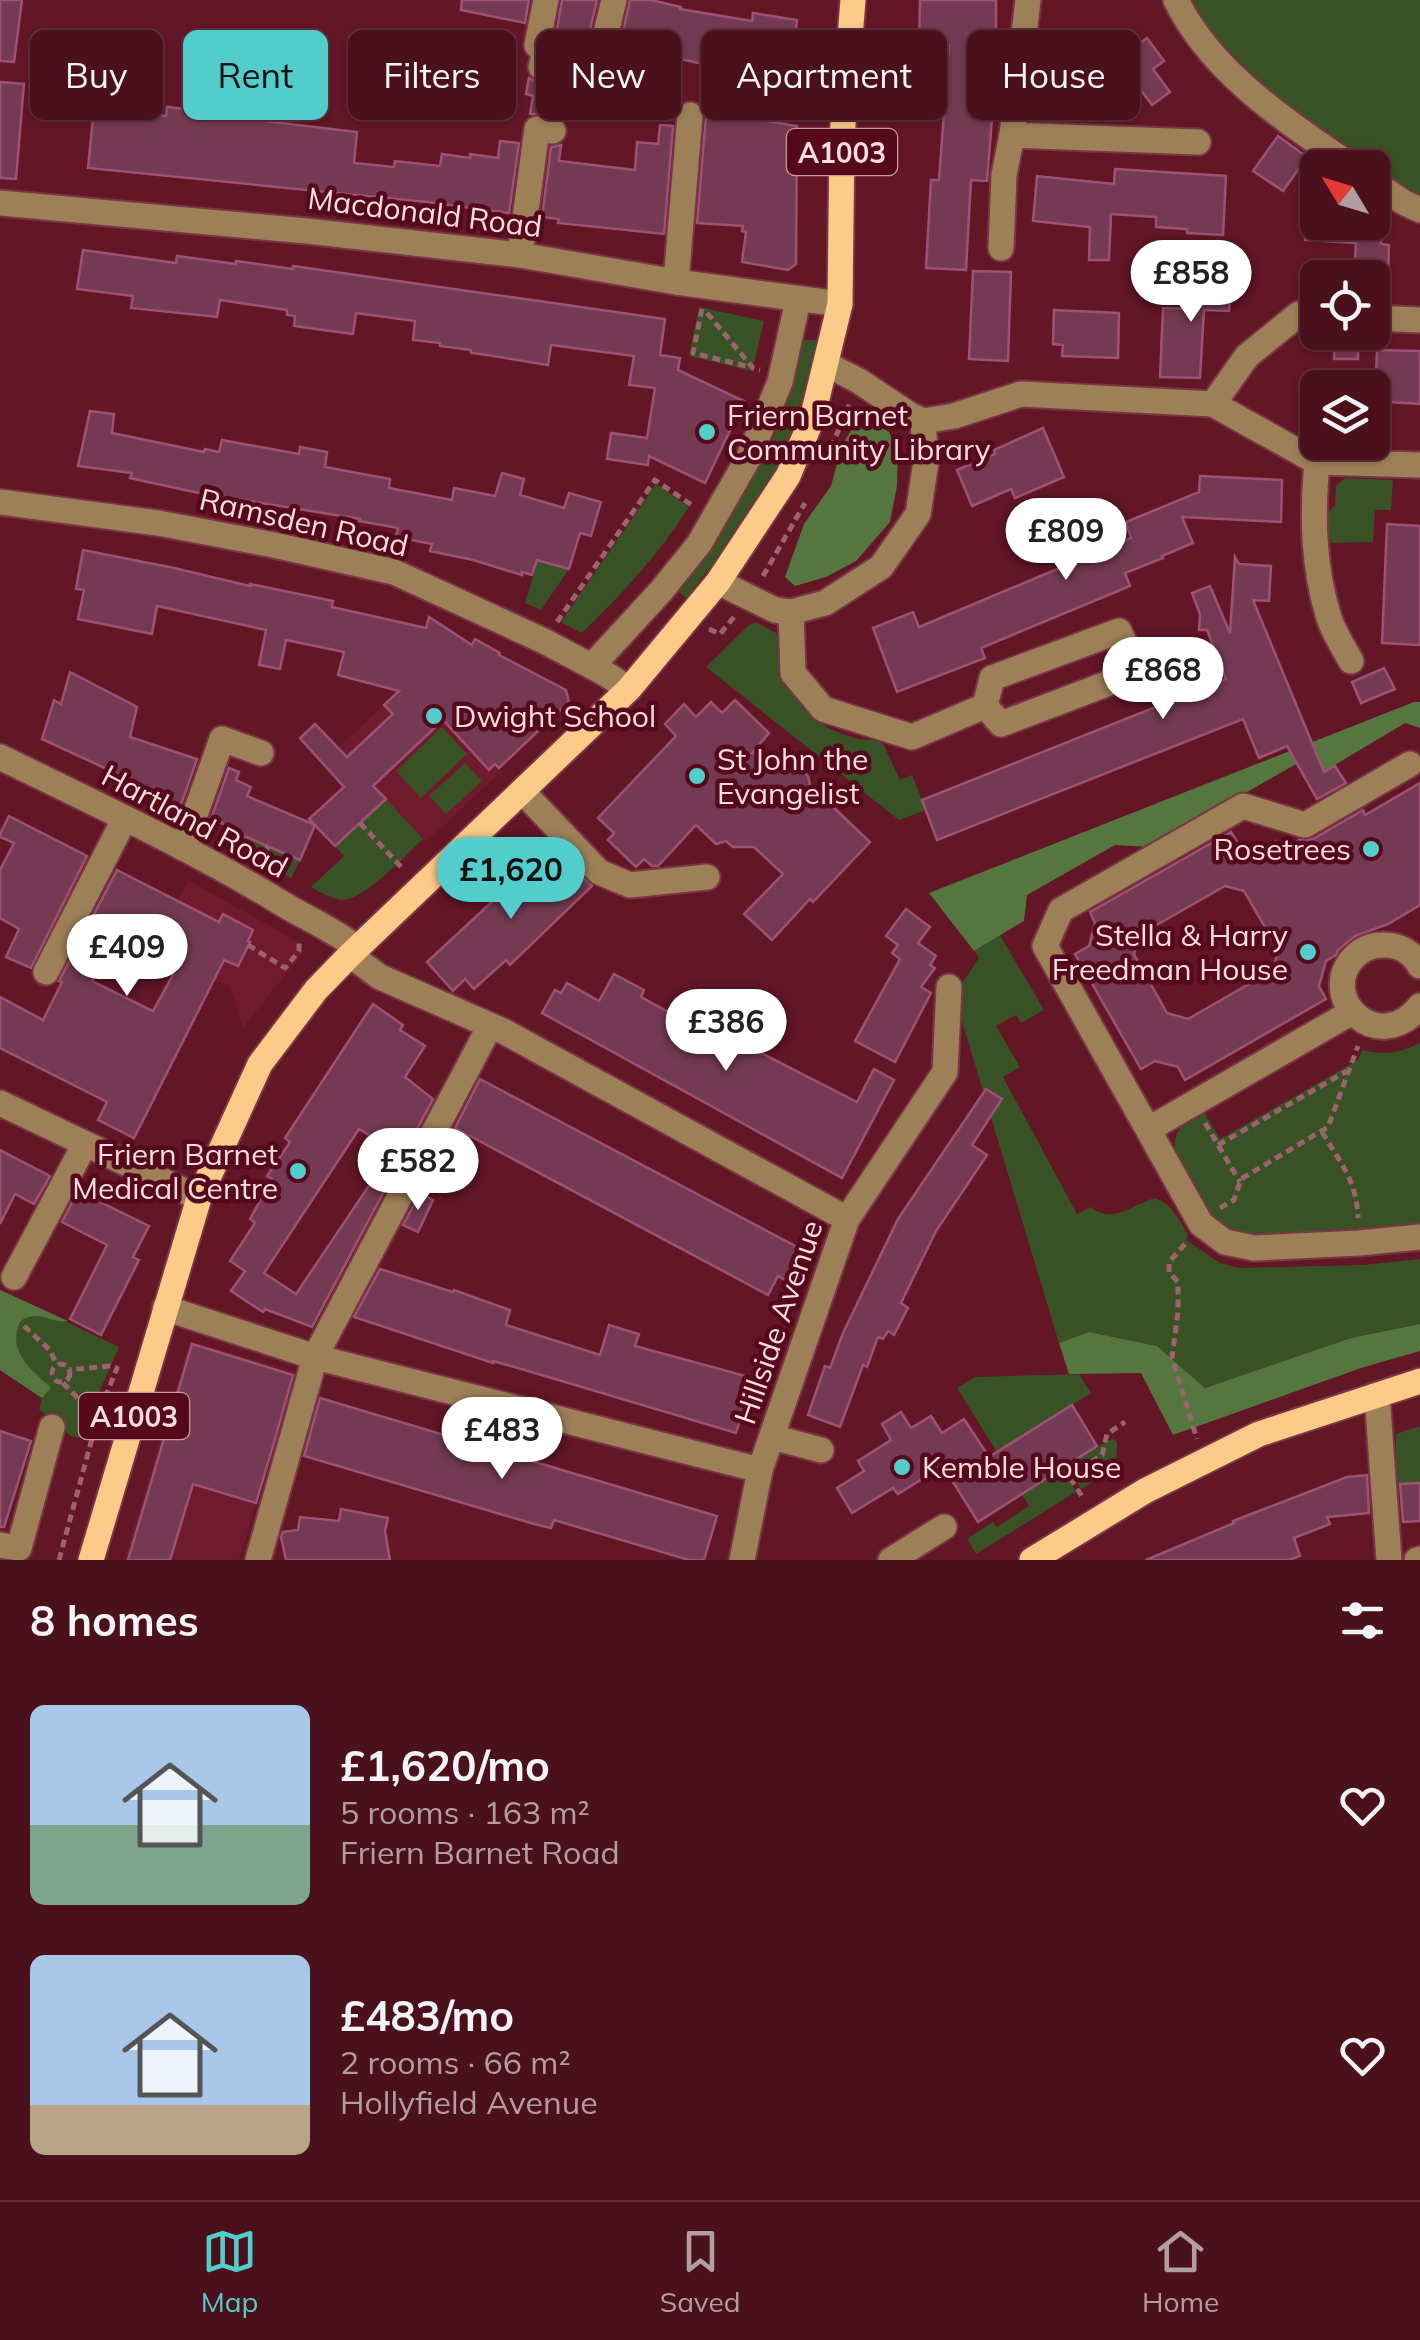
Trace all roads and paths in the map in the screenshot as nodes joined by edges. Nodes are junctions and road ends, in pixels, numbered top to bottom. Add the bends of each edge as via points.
1 (546, 0) edge
2 (614, 0) edge
3 (852, 0) edge
4 (1028, 0) edge
5 (1176, 0) edge
6 (540, 30) edge
7 (607, 30) edge
8 (690, 115) dead end
9 (554, 131) dead end
10 (1012, 135) junction
11 (1198, 142) dead end
12 (1329, 150) edge
13 (1390, 193) edge
14 (0, 203) edge
15 (1420, 210) edge
16 (1001, 248) dead end
17 (520, 255) junction
18 (676, 282) junction
19 (704, 297) junction
20 (798, 300) junction
21 (840, 304) junction
22 (1300, 314) edge
23 (1390, 319) edge
24 (1420, 320) edge
25 (826, 364) junction
26 (753, 368) junction
27 (782, 376) junction
28 (1213, 404) junction
29 (923, 421) junction
30 (1317, 462) junction
31 (1420, 465) edge
32 (0, 502) edge
33 (713, 520) junction
34 (718, 582) junction
35 (791, 612) junction
36 (544, 641) junction
37 (1351, 661) dead end
38 (592, 666) junction
39 (630, 689) junction
40 (985, 706) junction
41 (261, 753) dead end
42 (0, 757) edge
43 (1410, 764) dead end
44 (523, 792) junction
45 (124, 818) junction
46 (360, 823) dead end
47 (183, 848) junction
48 (706, 877) dead end
49 (420, 887) junction
50 (298, 942) dead end
51 (248, 945) dead end
52 (353, 952) junction
53 (1420, 966) edge
54 (46, 972) dead end
55 (950, 987) dead end
56 (1420, 1006) edge
57 (1352, 1012) junction
58 (490, 1026) junction
59 (1358, 1046) dead end
60 (1350, 1070) junction
61 (0, 1103) edge
62 (1193, 1103) junction
63 (1148, 1129) junction
64 (1322, 1132) junction
65 (85, 1144) junction
66 (1218, 1145) junction
67 (1240, 1182) junction
68 (198, 1198) junction
69 (848, 1220) junction
70 (1358, 1221) dead end
71 (1202, 1224) junction
72 (1420, 1237) edge
73 (14, 1277) dead end
74 (165, 1308) junction
75 (24, 1326) dead end
76 (315, 1357) junction
77 (56, 1365) junction
78 (70, 1370) junction
79 (1420, 1381) edge
80 (63, 1383) junction
81 (1377, 1395) junction
82 (99, 1413) junction
83 (1125, 1422) dead end
84 (1192, 1427) dead end
85 (52, 1428) dead end
86 (772, 1437) junction
87 (821, 1450) dead end
88 (1063, 1467) dead end
89 (760, 1470) junction
90 (1069, 1476) junction
91 (1097, 1520) junction
92 (944, 1527) dead end
93 (0, 1545) edge
94 (59, 1560) edge
95 (91, 1560) edge
96 (258, 1560) edge
97 (742, 1560) edge
98 (892, 1560) edge
99 (1032, 1560) edge
100 (1389, 1560) edge

1 - 6 street
2 - 7 street
3 - 21 main road, A1003
4 - 10 street
5 - 12 street via 1200,39 1248,88
8 - 18 street
9 - 17 street via 537,129
10 - 11 street
10 - 16 street
13 - 15 street
14 - 17 street, Macdonald Road
17 - 18 street, Macdonald Road
18 - 19 street, Macdonald Road
19 - 20 street, Macdonald Road
19 - 26 path
19 - 26 path via 693,353
20 - 21 street, Macdonald Road
20 - 27 street
21 - 25 main road, A1003
22 - 28 street via 1247,356
23 - 24 street
25 - 29 street
25 - 34 main road, A1003 via 788,476
26 - 27 path
27 - 33 street via 749,457
28 - 29 street via 1022,394
28 - 30 street
29 - 35 street via 926,462 911,525 881,568 825,603
30 - 31 street
30 - 37 street via 1317,568 1330,622
32 - 36 street, Ramsden Road via 158,523 394,572
33 - 36 path via 655,480
33 - 38 street via 700,544
34 - 35 street
34 - 39 main road, A1003
35 - 40 street via 793,672 823,710 912,737
36 - 38 street, Ramsden Road
38 - 39 street, Ramsden Road
39 - 44 main road, A1003
40 - 40 street via 1001,724 1138,672 1119,630 992,678
41 - 47 street via 222,739
42 - 45 street, Hartland Road
43 - 63 street via 1304,825 1243,806 1062,910 1044,946
44 - 48 street via 598,872 630,885
44 - 49 main road, A1003
45 - 47 street, Hartland Road
45 - 54 street
46 - 49 path
47 - 52 street, Hartland Road via 340,935
49 - 52 main road, A1003
50 - 51 path via 299,952 285,968
52 - 58 street, Hartland Road via 380,976
52 - 68 main road, A1003 via 260,1064
53 - 57 street via 1403,948 1388,944 1357,954 1342,982
55 - 69 street, Hillside Avenue via 945,1072
56 - 57 street via 1411,1018 1380,1027
57 - 62 street
58 - 69 street, Hartland Road
58 - 76 street
59 - 60 path
60 - 64 path
60 - 66 path
61 - 65 street
62 - 63 street
62 - 66 path
63 - 71 street
64 - 67 path
64 - 70 path via 1353,1185
65 - 68 street
65 - 73 street
66 - 67 path
67 - 71 path via 1234,1200
68 - 74 main road, A1003
69 - 86 street, Hillside Avenue
71 - 72 street via 1226,1242 1254,1248
71 - 84 path via 1168,1267 1178,1282 1172,1358
74 - 76 street
74 - 95 main road, A1003
75 - 77 path via 51,1351
76 - 89 street
76 - 96 street
77 - 78 path
77 - 80 path via 52,1376
78 - 80 path
78 - 82 path via 117,1368
79 - 81 main road
80 - 82 path
81 - 91 main road via 1259,1434
81 - 100 street
82 - 94 path
83 - 90 path via 1107,1434 1102,1456
85 - 93 street via 19,1548
86 - 87 street
86 - 89 street, Hillside Avenue
88 - 90 path
89 - 97 street, Hillside Avenue
90 - 91 path
91 - 99 main road
92 - 98 street

